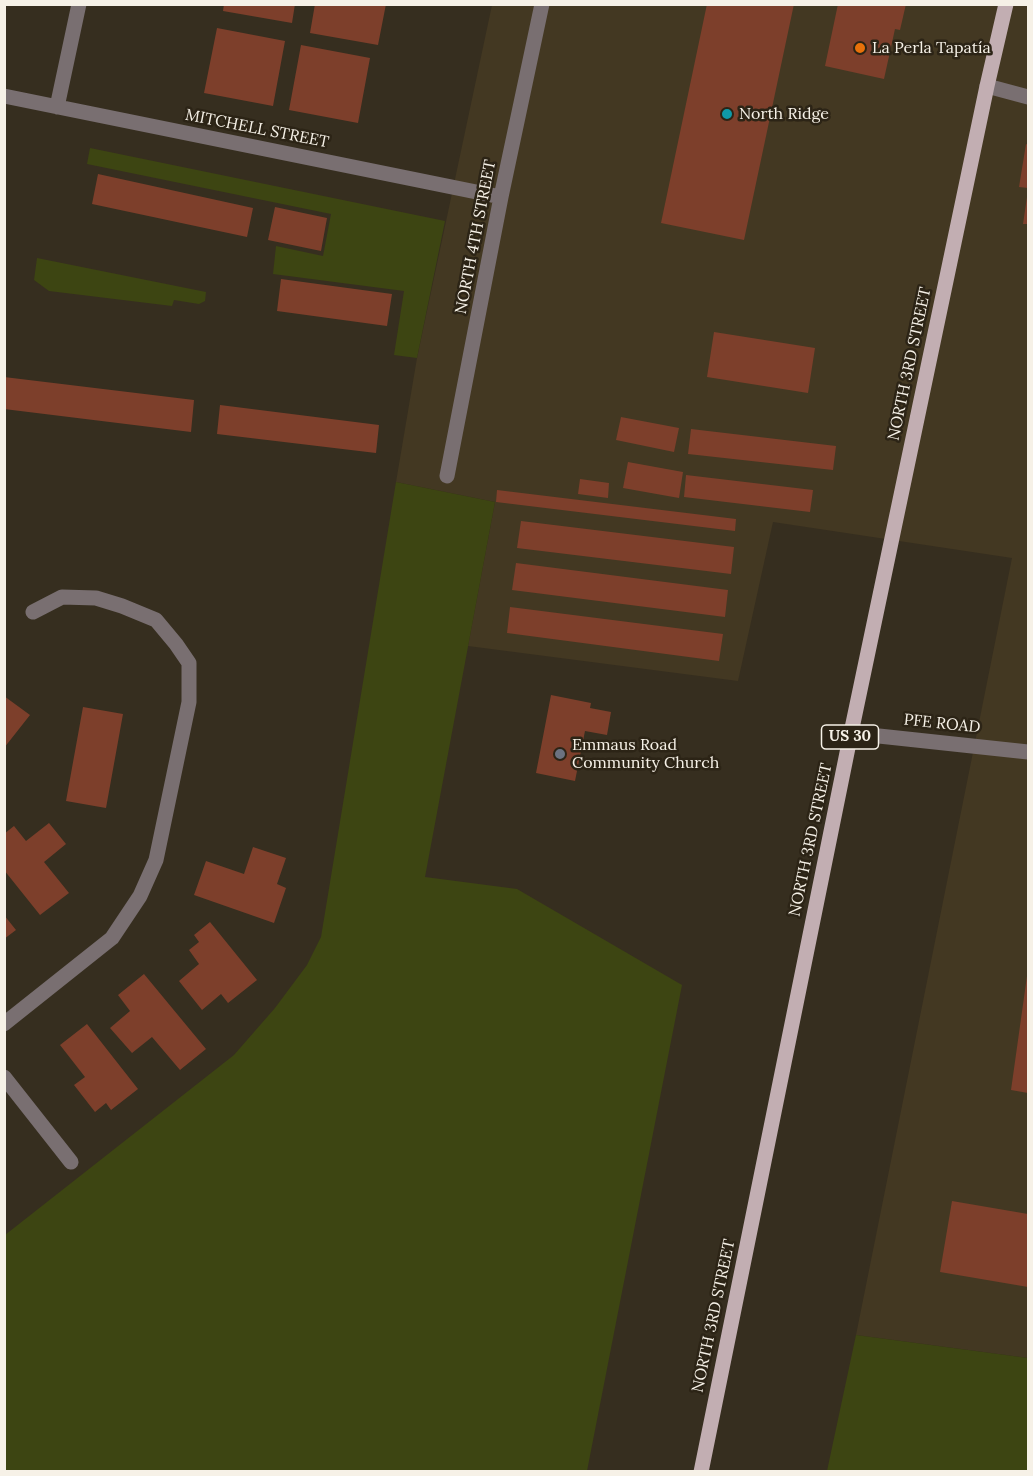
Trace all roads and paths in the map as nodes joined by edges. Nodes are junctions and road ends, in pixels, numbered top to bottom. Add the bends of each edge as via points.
1 (79, 4) edge
2 (542, 4) edge
3 (1006, 4) edge
4 (987, 86) junction
5 (4, 96) edge
6 (1029, 97) edge
7 (57, 107) junction
8 (501, 197) junction
9 (447, 477) dead end
10 (33, 612) dead end
11 (851, 732) junction
12 (1029, 752) edge
13 (4, 1023) edge
14 (4, 1077) edge
15 (71, 1162) dead end
16 (700, 1472) edge

1 - 7 street
2 - 8 street, NORTH 4TH STREET
3 - 4 main road, NORTH 3RD STREET / US 30
4 - 6 street
4 - 11 main road, NORTH 3RD STREET / US 30
5 - 7 street, MITCHELL STREET
7 - 8 street, MITCHELL STREET
8 - 9 street, NORTH 4TH STREET
10 - 13 street via 62,597 96,598 156,621 189,663 189,702 156,860 140,896 112,938
11 - 12 street, PFE ROAD
11 - 16 main road, NORTH 3RD STREET / US 30
14 - 15 street

